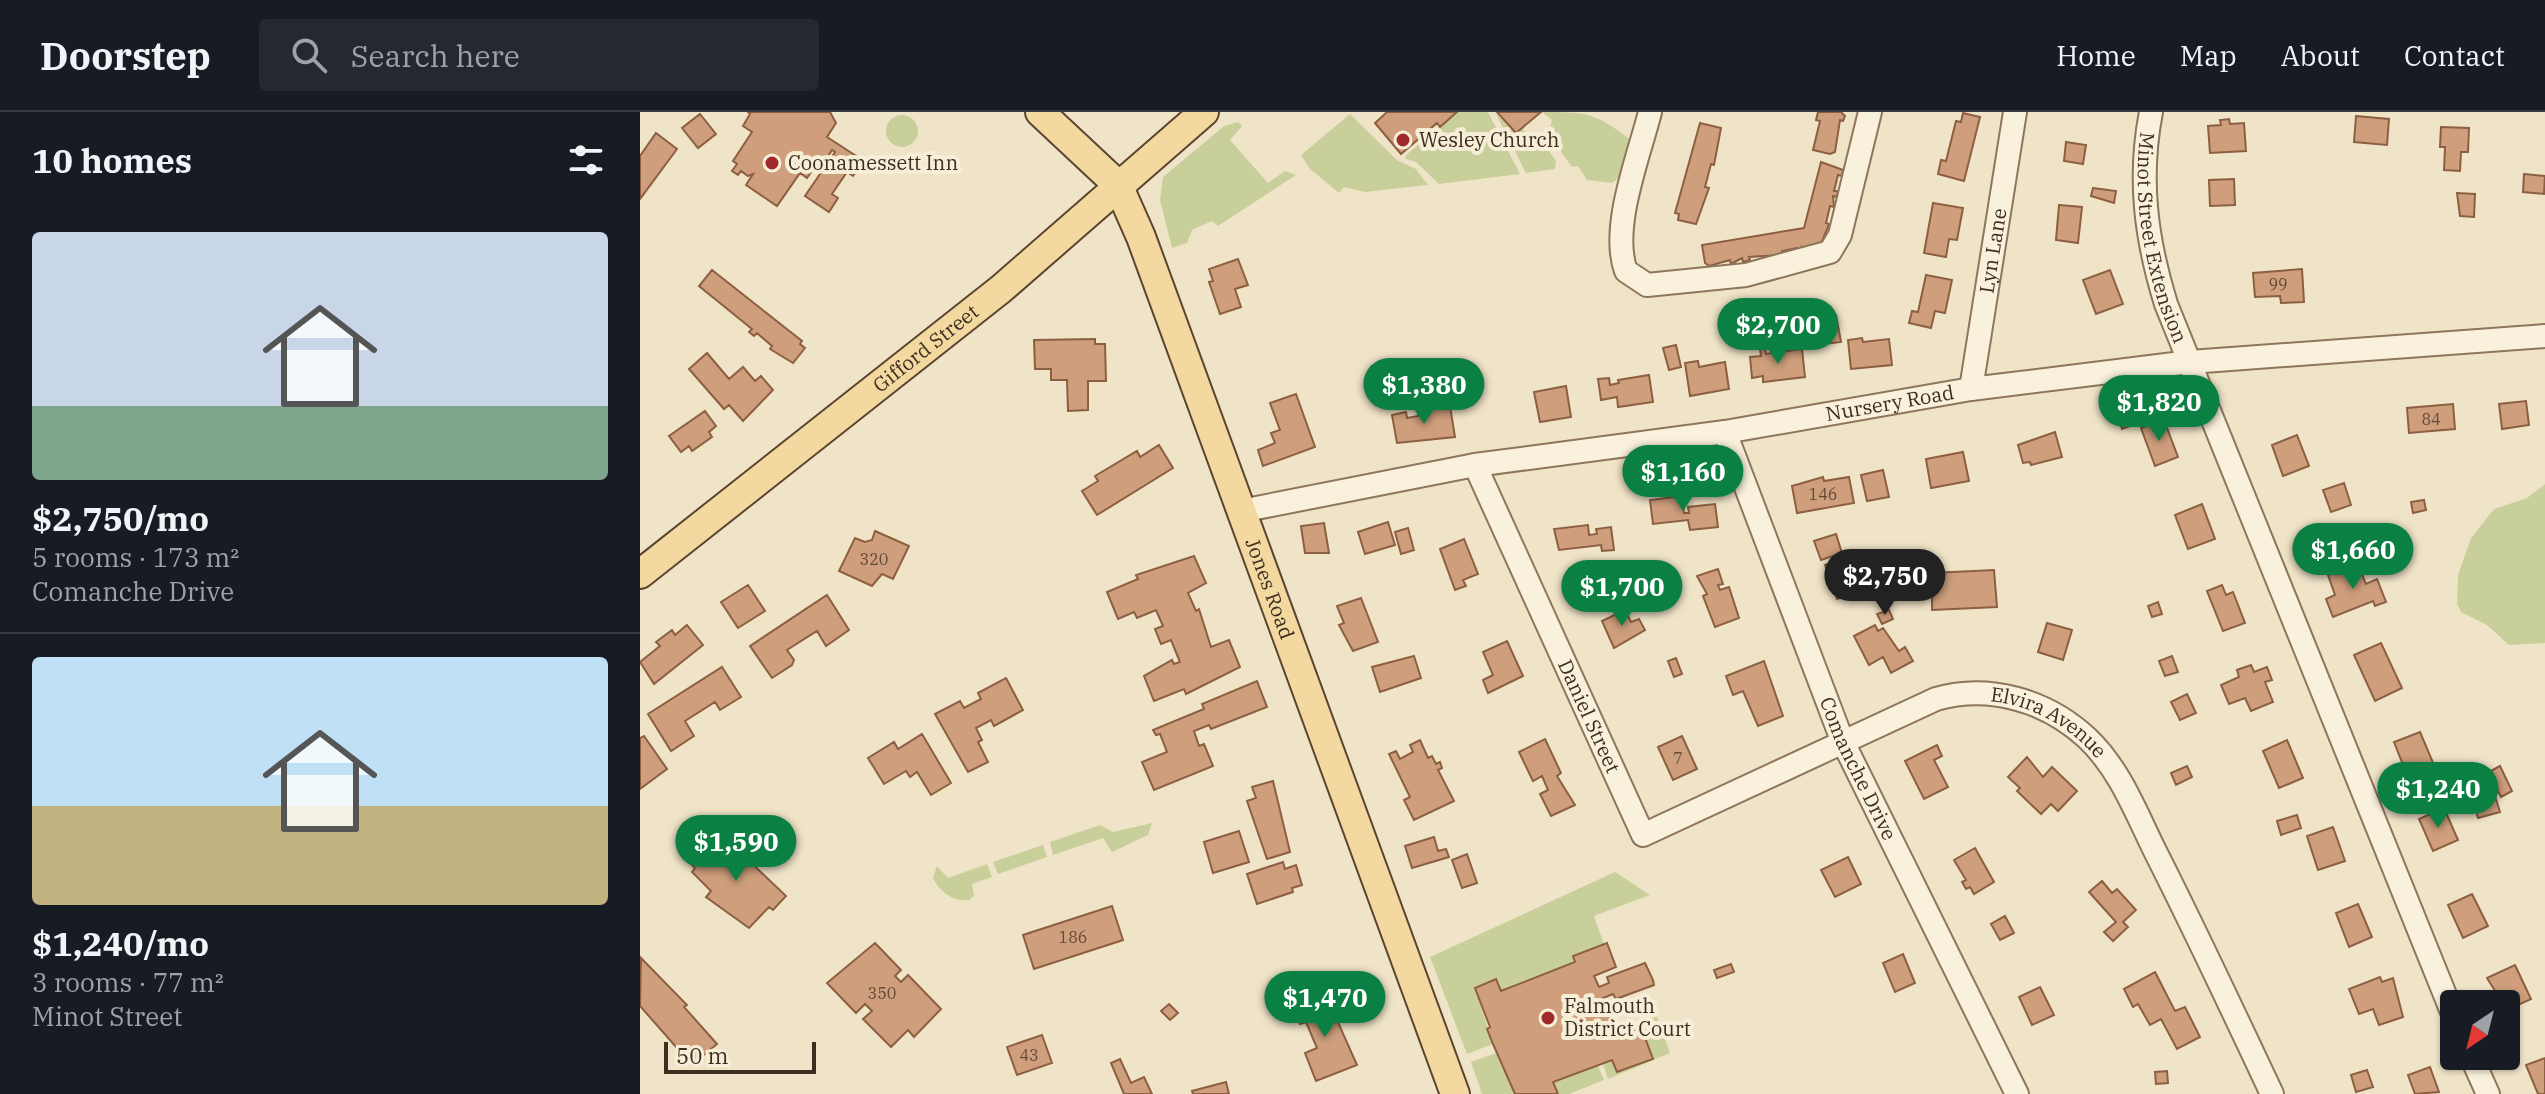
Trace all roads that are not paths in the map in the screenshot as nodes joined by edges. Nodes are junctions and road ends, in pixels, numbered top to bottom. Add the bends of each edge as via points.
1 (1040, 112) edge
2 (1204, 112) edge
3 (1650, 112) edge
4 (1870, 112) edge
5 (2015, 112) edge
6 (2151, 112) edge
7 (1118, 185) junction
8 (2545, 336) edge
9 (2190, 362) junction
10 (1971, 389) junction
11 (1725, 432) junction
12 (1475, 465) junction
13 (1241, 511) junction
14 (640, 574) edge
15 (1842, 740) junction
16 (1643, 835) joint
17 (2443, 990) edge
18 (2477, 1070) edge
19 (1455, 1094) edge
20 (2017, 1094) edge
21 (2272, 1094) edge
22 (2488, 1094) edge

1 - 7 main road, Jones Road
2 - 7 main road, Gifford Street
3 - 4 street via 1620,249 1626,271 1647,285 1746,275 1830,252 1840,235
5 - 10 street, Lyn Lane
6 - 9 street, Minot Street Extension via 2143,192 2149,242
7 - 13 main road, Jones Road
7 - 14 main road, Gifford Street via 1001,289
8 - 9 street, Nursery Road
9 - 10 street, Nursery Road
9 - 17 street, Minot Street Extension
10 - 11 street, Nursery Road
11 - 12 street, Nursery Road
11 - 15 street, Comanche Drive
12 - 13 street, Nursery Road
12 - 16 street, Daniel Street
13 - 19 main road, Jones Road
15 - 16 street, Elvira Avenue
15 - 20 street, Comanche Drive
15 - 21 street, Elvira Avenue via 1936,699 1976,691 2019,698 2085,736 2114,769
18 - 22 street

